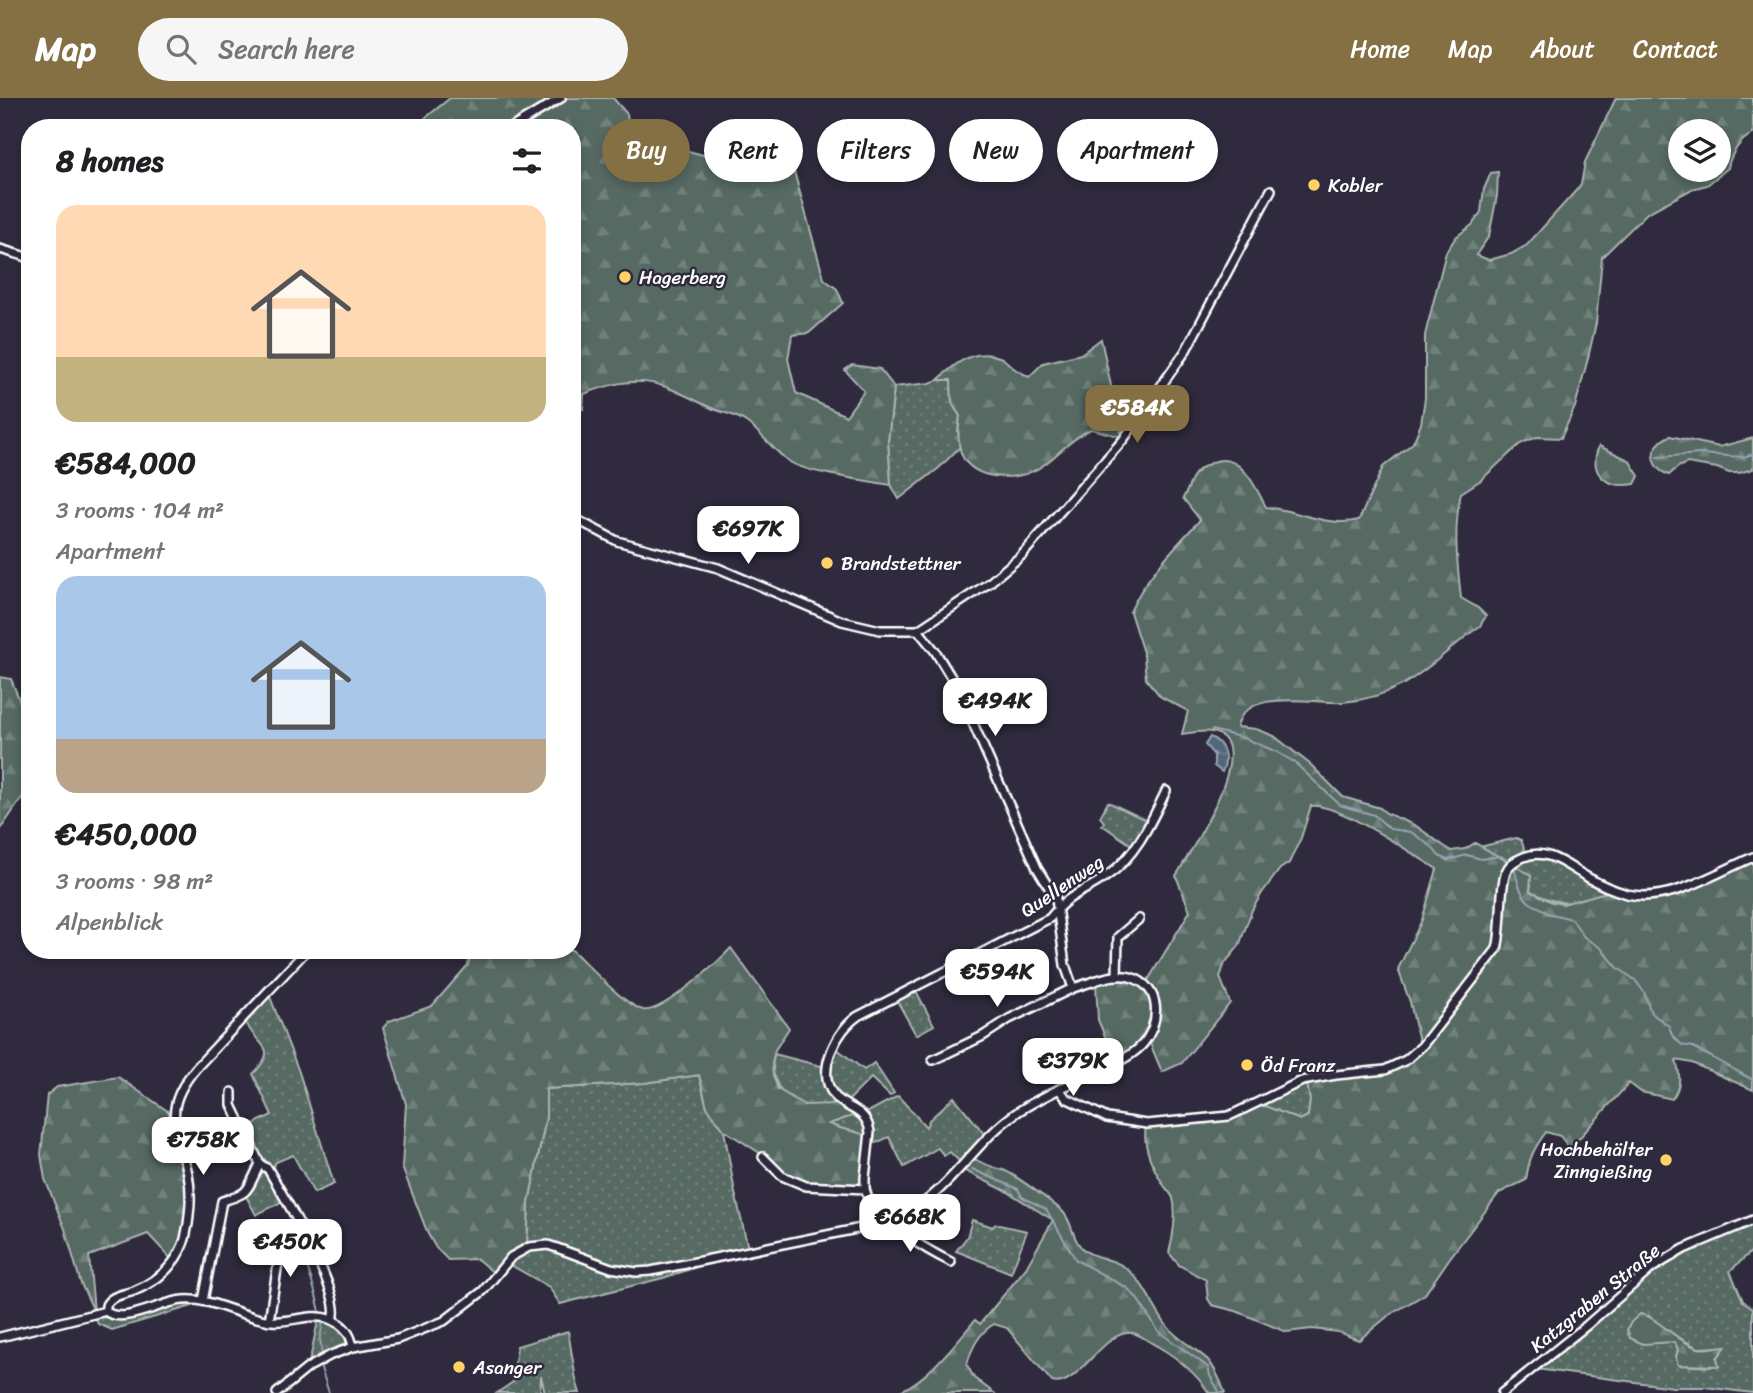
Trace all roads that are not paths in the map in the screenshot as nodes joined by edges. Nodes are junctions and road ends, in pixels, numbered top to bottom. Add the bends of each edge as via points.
1 (561, 98) edge
2 (526, 119) edge
3 (1271, 190) dead end
4 (0, 249) edge
5 (21, 255) edge
6 (581, 522) edge
7 (918, 630) junction
8 (1167, 791) dead end
9 (1753, 857) edge
10 (1058, 908) junction
11 (1139, 919) dead end
12 (299, 959) edge
13 (1116, 976) junction
14 (1073, 988) junction
15 (933, 1059) dead end
16 (1059, 1089) junction
17 (232, 1092) dead end
18 (763, 1157) dead end
19 (260, 1164) junction
20 (865, 1189) junction
21 (894, 1220) junction
22 (1753, 1220) edge
23 (876, 1224) junction
24 (305, 1231) junction
25 (951, 1262) dead end
26 (203, 1301) junction
27 (106, 1311) junction
28 (333, 1320) junction
29 (269, 1321) junction
30 (0, 1336) edge
31 (353, 1347) junction
32 (277, 1393) edge
33 (1502, 1393) edge

1 - 2 street
3 - 7 street via 1185,352 1123,440 1022,555
4 - 5 street
6 - 7 street via 617,541 718,568 842,621 880,630
7 - 10 street via 957,687
8 - 10 street, Quellenweg via 1129,855 1108,876
9 - 16 street via 1649,897 1601,884 1548,855 1518,859 1503,881 1497,949 1422,1046 1385,1070 1302,1081 1228,1116 1147,1125 1100,1115 1066,1098
10 - 14 street via 1065,965
10 - 20 street, Quellenweg via 1050,918 858,1016 839,1034 828,1063 828,1082 835,1097 868,1124
11 - 13 street via 1118,937
12 - 27 street via 191,1074 176,1097 174,1127 190,1191 188,1224 179,1253 172,1265 149,1283 109,1300
13 - 14 street
13 - 16 street via 1141,982 1155,999 1150,1034 1128,1056
14 - 15 street
16 - 21 street via 1017,1113 928,1201
17 - 19 street via 232,1105
18 - 20 street via 782,1177 806,1186
19 - 24 street via 268,1169
19 - 26 street via 245,1193 222,1201
20 - 23 street, Quellenweg
21 - 23 street
21 - 25 street via 923,1246
22 - 33 street, Katzgraben Straße via 1652,1268
23 - 31 street via 636,1272 598,1265 548,1245 529,1247 511,1257 478,1297 444,1321 398,1339
24 - 28 street via 334,1306
24 - 29 street via 280,1251
26 - 27 street via 175,1301 115,1317
26 - 29 street
27 - 30 street
28 - 29 street
28 - 31 street via 348,1332
31 - 32 street via 320,1360

